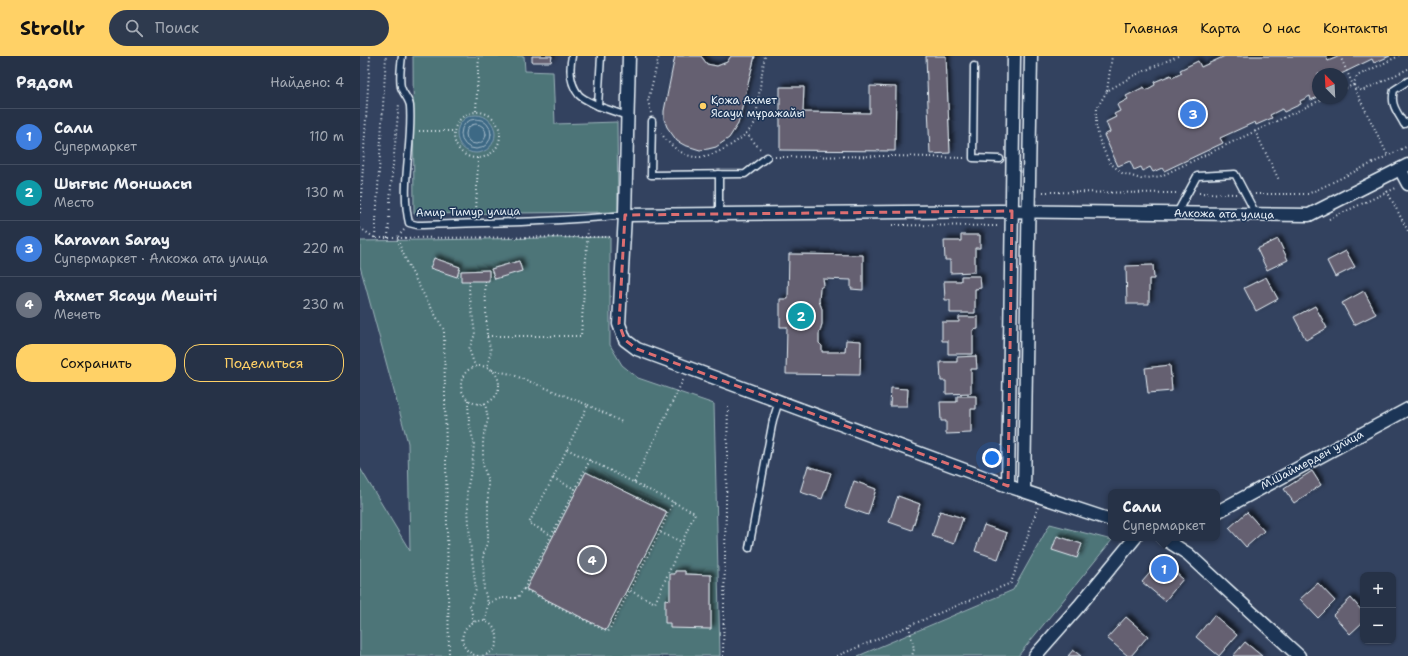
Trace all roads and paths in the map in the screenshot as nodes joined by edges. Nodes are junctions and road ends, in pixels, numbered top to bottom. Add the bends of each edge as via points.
1 (370, 56) edge
2 (386, 56) edge
3 (402, 56) edge
4 (479, 56) edge
5 (572, 56) edge
6 (601, 56) edge
7 (629, 56) edge
8 (659, 56) edge
9 (765, 56) edge
10 (1014, 56) edge
11 (1032, 56) edge
12 (1112, 56) edge
13 (1178, 56) edge
14 (1340, 56) edge
15 (1398, 56) edge
16 (974, 66) dead end
17 (1408, 68) edge
18 (1408, 81) edge
19 (1353, 85) junction
20 (401, 87) junction
21 (1348, 87) edge
22 (1107, 91) junction
23 (1312, 104) edge
24 (598, 106) junction
25 (476, 111) junction
26 (627, 116) junction
27 (652, 121) junction
28 (1408, 122) edge
29 (410, 131) junction
30 (454, 131) junction
31 (1255, 131) junction
32 (746, 133) junction
33 (1408, 146) edge
34 (1388, 156) junction
35 (767, 157) junction
36 (478, 158) junction
37 (973, 158) junction
38 (1000, 159) dead end
39 (1372, 164) junction
40 (1404, 167) edge
41 (719, 174) junction
42 (1279, 180) dead end
43 (1381, 180) junction
44 (1408, 184) edge
45 (1043, 192) dead end
46 (1187, 193) junction
47 (1246, 194) junction
48 (1012, 211) junction
49 (1029, 211) junction
50 (360, 213) edge
51 (1177, 213) junction
52 (719, 214) junction
53 (1256, 214) junction
54 (625, 215) junction
55 (589, 219) junction
56 (409, 223) junction
57 (477, 223) junction
58 (360, 228) edge
59 (1408, 231) edge
60 (613, 237) dead end
61 (375, 238) junction
62 (388, 238) junction
63 (397, 238) junction
64 (588, 238) junction
65 (470, 281) dead end
66 (486, 281) dead end
67 (487, 336) junction
68 (475, 366) junction
69 (487, 367) junction
70 (689, 368) junction
71 (492, 370) junction
72 (468, 400) junction
73 (779, 401) junction
74 (485, 403) junction
75 (728, 404) dead end
76 (588, 406) junction
77 (1408, 409) edge
78 (622, 422) dead end
79 (567, 449) junction
80 (590, 460) junction
81 (553, 478) junction
82 (634, 482) junction
83 (1008, 486) junction
84 (575, 490) junction
85 (1024, 490) junction
86 (1042, 497) junction
87 (673, 502) junction
88 (1220, 510) edge
89 (1108, 519) edge
90 (658, 531) junction
91 (551, 535) junction
92 (1133, 541) edge
93 (1170, 541) edge
94 (682, 542) junction
95 (748, 548) dead end
96 (524, 589) junction
97 (629, 590) junction
98 (488, 603) junction
99 (474, 622) junction
100 (485, 622) junction
101 (909, 626) junction
102 (490, 653) junction
103 (469, 654) edge
104 (449, 656) edge
105 (480, 656) edge
106 (490, 656) edge
107 (722, 656) edge
108 (837, 656) edge
109 (912, 656) edge
110 (1035, 656) edge
111 (1299, 656) edge

1 - 50 path
2 - 61 path
3 - 20 lane, Амир Тимур улица
4 - 25 path
5 - 24 lane via 571,81 580,96
6 - 24 lane
7 - 26 street
8 - 27 path via 648,101
9 - 32 path via 756,121
10 - 48 street
11 - 49 street
12 - 22 path
13 - 22 path
14 - 19 path
15 - 19 path via 1357,76
16 - 37 lane
17 - 19 path via 1362,91
18 - 28 lane via 1394,90 1391,98 1404,124
19 - 21 path
19 - 34 path
20 - 29 lane, Амир Тимур улица via 410,104
20 - 62 path
22 - 31 path via 1097,108 1099,139 1110,162 1122,173 1141,179 1161,176
23 - 31 path
24 - 26 lane
25 - 30 path via 461,117
25 - 36 path via 490,115 496,120 501,134 496,148 485,157
26 - 54 street
27 - 32 path via 667,142 680,151 696,157 727,149
27 - 41 lane via 651,175
29 - 30 path
29 - 56 lane, Амир Тимур улица via 406,191
30 - 36 path via 454,139 460,150 470,157
31 - 42 path
32 - 35 path
33 - 34 path
34 - 39 path
35 - 37 path
35 - 41 lane via 745,174
36 - 57 path
37 - 38 lane
39 - 43 path
39 - 47 path via 1308,194
40 - 43 street, Алкожа ата улица
40 - 44 street
41 - 52 lane
43 - 53 street, Алкожа ата улица via 1309,215
43 - 59 path
45 - 46 path
46 - 47 path
46 - 47 lane via 1197,176 1235,174
46 - 51 lane
47 - 53 lane
48 - 49 street, Алкожа ата улица
48 - 52 street, Алкожа ата улица
48 - 83 street
49 - 51 street, Алкожа ата улица
49 - 85 street
51 - 53 street, Алкожа ата улица
52 - 54 street, Алкожа ата улица
54 - 55 lane, Амир Тимур улица
54 - 70 street via 619,324 625,340 637,349
55 - 57 lane, Амир Тимур улица
55 - 64 path
56 - 57 lane, Амир Тимур улица
56 - 63 path
58 - 61 path
60 - 64 path
61 - 62 path
62 - 63 path
63 - 64 path
63 - 104 path via 418,286 444,330
64 - 67 path via 581,336
65 - 68 path via 475,334 469,349
66 - 67 path
67 - 69 path via 491,351
68 - 69 path
68 - 72 path via 462,378 461,390
69 - 71 path
70 - 73 street
70 - 82 path
71 - 74 path via 496,374 499,386 495,397
71 - 76 path via 511,374
72 - 74 path via 473,403
72 - 99 path via 474,444 468,490 470,541 476,590 470,606
73 - 83 street
73 - 95 lane
74 - 98 path via 488,419 483,440 482,465 488,481 488,540 483,556 484,589
75 - 107 path
76 - 78 path
76 - 79 path
77 - 88 street, М.Шаймерден улица
79 - 80 path
79 - 81 path
80 - 82 path
80 - 84 path
81 - 84 path
81 - 91 path via 529,523
82 - 87 path
83 - 85 street
84 - 91 path
85 - 86 street
86 - 89 street
86 - 101 path via 1011,583
87 - 90 path
87 - 94 path via 695,513
90 - 94 path
90 - 97 path
91 - 96 path
92 - 110 street
93 - 111 street via 1188,554
94 - 97 path via 655,603
96 - 97 path via 608,632
96 - 98 path via 517,598 502,598
98 - 100 path
99 - 100 path
99 - 103 path via 469,624 463,633 463,644
100 - 102 path via 494,628 498,638
101 - 108 path
101 - 109 path via 914,649
102 - 105 path
102 - 106 path
103 - 105 path

